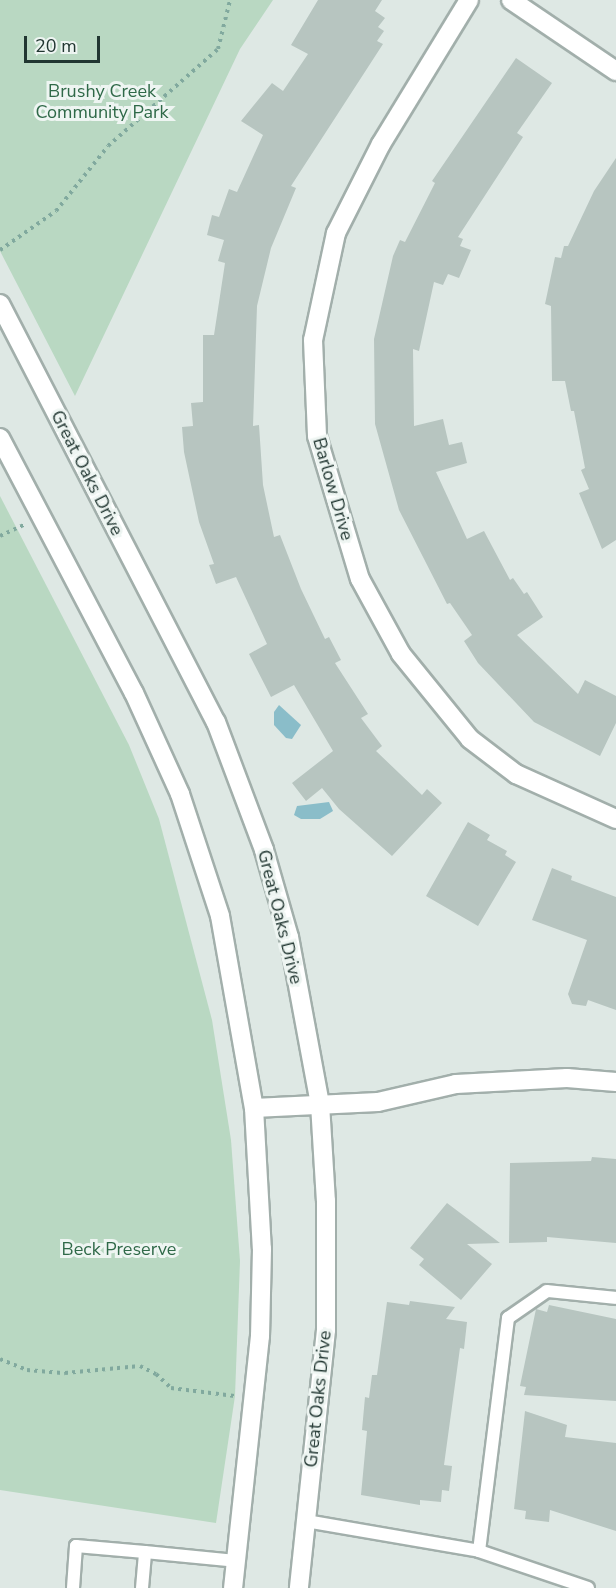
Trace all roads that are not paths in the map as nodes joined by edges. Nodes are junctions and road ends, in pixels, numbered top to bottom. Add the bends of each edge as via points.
1 (469, 0) edge
2 (511, 0) edge
3 (616, 71) edge
4 (0, 304) edge
5 (0, 438) edge
6 (616, 819) edge
7 (616, 1082) edge
8 (320, 1104) junction
9 (254, 1108) junction
10 (616, 1298) edge
11 (306, 1521) junction
12 (479, 1551) junction
13 (145, 1552) junction
14 (236, 1561) junction
15 (72, 1588) edge
16 (142, 1588) edge
17 (233, 1588) edge
18 (299, 1588) edge
19 (588, 1588) edge

1 - 6 street, Barlow Drive via 381,144 336,233 313,340 316,436 360,579 401,654 470,739 516,774
2 - 3 street
4 - 8 street, Great Oaks Drive via 234,764 289,937
5 - 9 street via 134,693 180,795 220,916
7 - 8 street via 567,1078 456,1084 378,1102
8 - 9 street
8 - 11 street, Great Oaks Drive via 326,1201 326,1330
9 - 14 street via 262,1249 260,1336
10 - 12 lane via 547,1291 508,1318
11 - 12 lane
11 - 18 street, Great Oaks Drive
12 - 19 lane
13 - 14 lane
13 - 15 lane via 76,1546
13 - 16 lane
14 - 17 street

